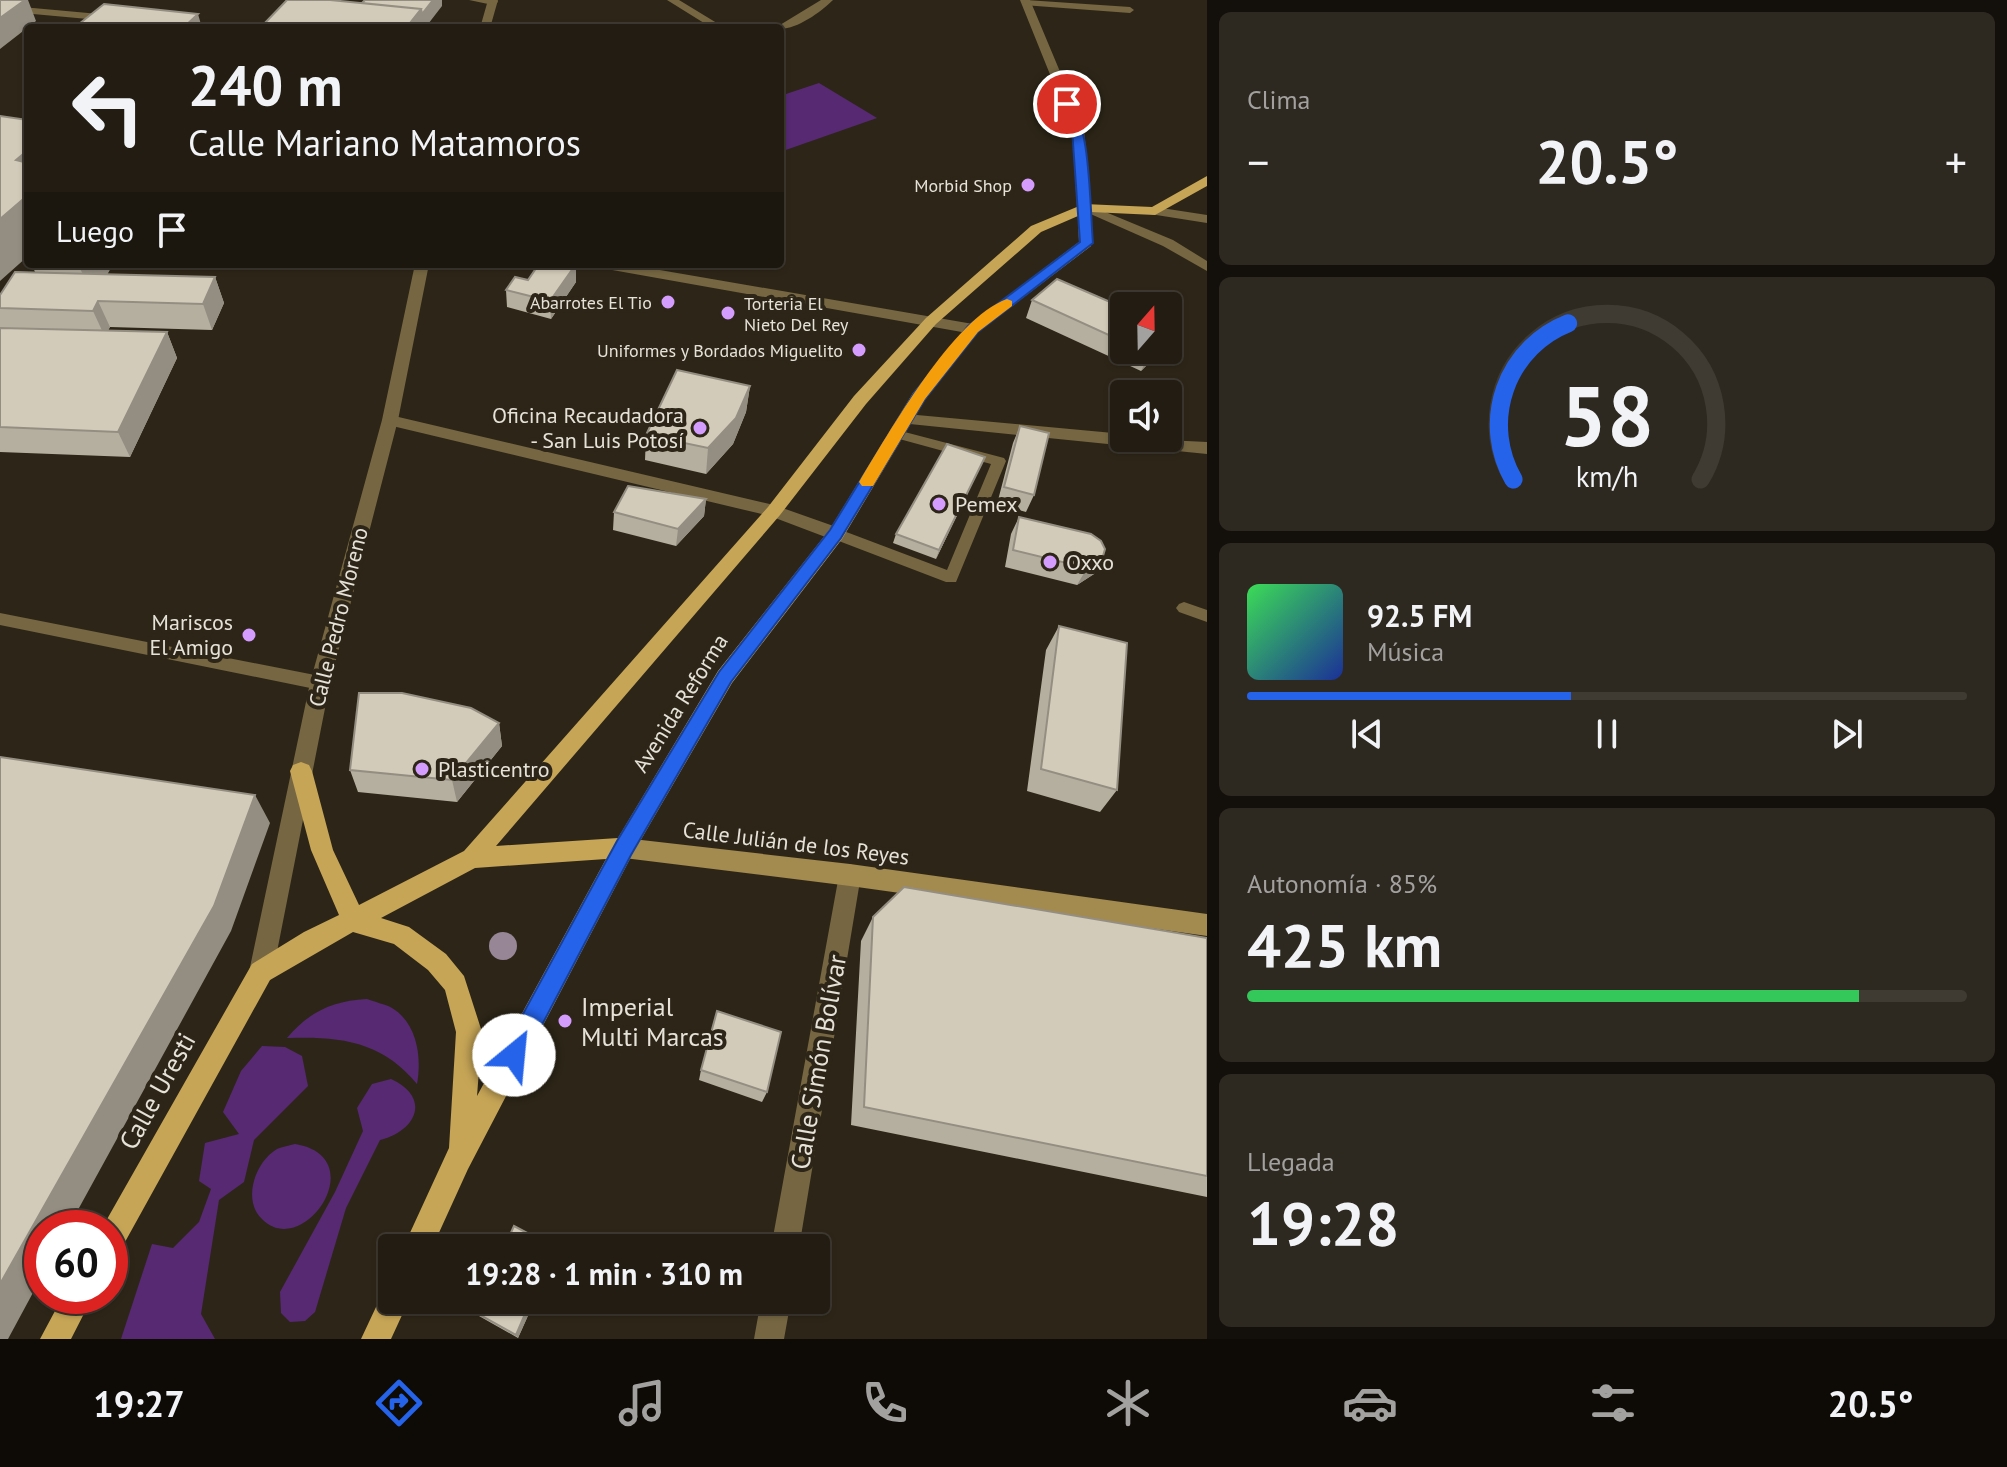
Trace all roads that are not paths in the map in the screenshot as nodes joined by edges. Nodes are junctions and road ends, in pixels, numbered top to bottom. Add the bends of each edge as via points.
1 (474, 0) edge
2 (672, 0) edge
3 (828, 0) edge
4 (493, 1) edge
5 (1025, 2) edge
6 (0, 8) edge
7 (1130, 10) dead end
8 (126, 19) edge
9 (486, 24) edge
10 (713, 24) edge
11 (784, 26) edge
12 (1207, 180) edge
13 (1084, 208) junction
14 (1155, 211) junction
15 (1207, 219) edge
16 (1207, 267) edge
17 (421, 268) edge
18 (624, 268) edge
19 (931, 321) junction
20 (973, 329) junction
21 (390, 420) junction
22 (901, 426) junction
23 (1207, 448) edge
24 (774, 511) junction
25 (836, 534) junction
26 (1184, 608) dead end
27 (1207, 616) edge
28 (0, 619) edge
29 (320, 683) junction
30 (301, 771) junction
31 (624, 848) junction
32 (472, 858) junction
33 (850, 875) junction
34 (354, 921) junction
35 (1207, 925) edge
36 (261, 972) junction
37 (458, 1159) junction
38 (127, 1210) edge
39 (423, 1234) edge
40 (787, 1234) edge
41 (69, 1314) edge
42 (388, 1314) edge
43 (773, 1314) edge
44 (55, 1339) edge
45 (376, 1339) edge
46 (769, 1339) edge

1 - 4 street
2 - 10 street
3 - 11 street
4 - 9 street
5 - 7 lane
5 - 13 street via 1078,129
6 - 8 lane
12 - 14 main road
13 - 14 main road, Avenida Reforma
13 - 16 street via 1168,243
13 - 19 main road, Avenida Reforma via 1036,229
13 - 20 main road, Avenida Reforma via 1086,243
14 - 15 street
17 - 21 street, Calle Pedro Moreno
18 - 19 street
19 - 20 street
19 - 24 main road, Avenida Reforma via 860,400
20 - 22 main road, Avenida Reforma
21 - 24 street
21 - 29 street, Calle Pedro Moreno
22 - 23 street
22 - 25 main road, Avenida Reforma
22 - 25 lane via 999,461 951,578
24 - 25 street
24 - 32 main road, Avenida Reforma
25 - 31 main road, Avenida Reforma via 725,677
26 - 27 lane
28 - 29 lane
29 - 30 street, Calle Pedro Moreno
30 - 34 main road via 322,850
30 - 36 street, Calle Pedro Moreno
31 - 32 main road, Calle Julián de los Reyes
31 - 33 main road, Calle Julián de los Reyes
31 - 37 main road, Avenida Reforma
32 - 34 main road, Calle Julián de los Reyes
33 - 35 main road, Calle Julián de los Reyes
33 - 40 street, Calle Simón Bolívar
34 - 36 main road, Calle Julián de los Reyes
34 - 37 main road via 401,935 437,962 455,984 469,1032
36 - 38 main road, Calle Uresti
37 - 39 main road, Avenida Reforma
41 - 44 main road
42 - 45 main road
43 - 46 street

